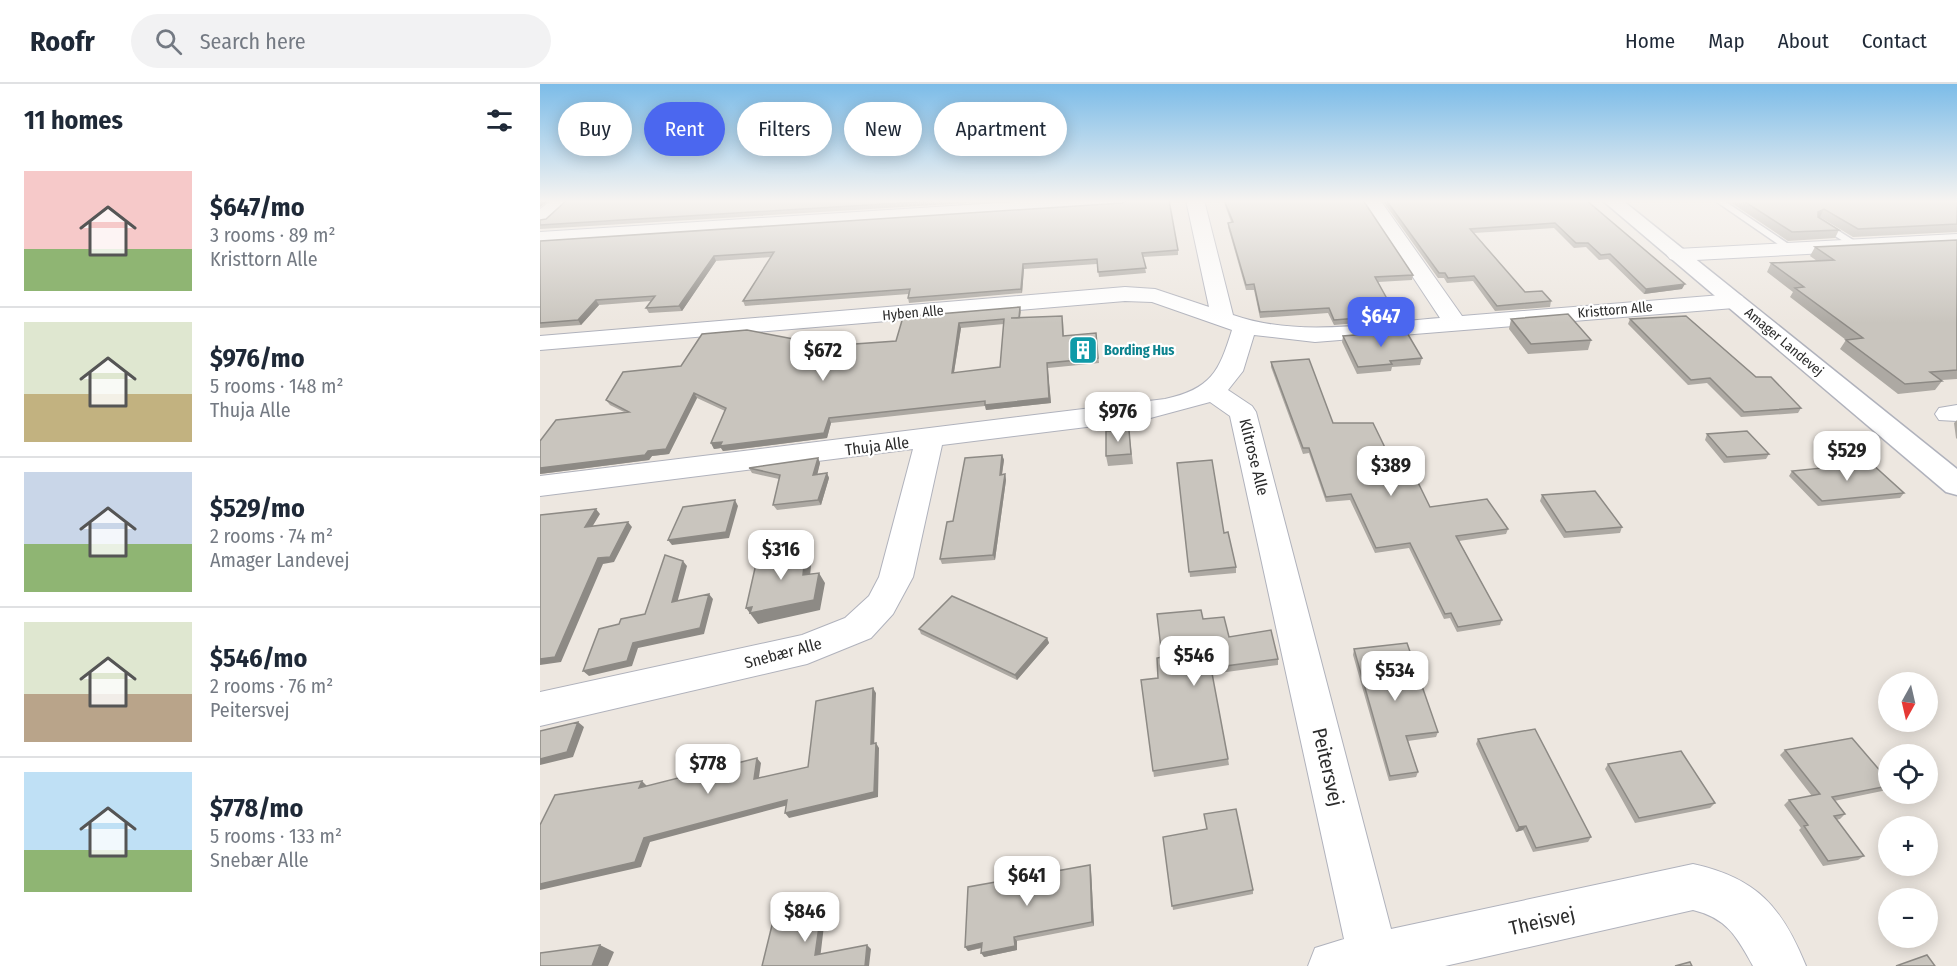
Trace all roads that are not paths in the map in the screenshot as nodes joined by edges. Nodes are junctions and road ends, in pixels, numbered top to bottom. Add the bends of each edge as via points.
1 (1204, 241) edge
2 (1399, 241) edge
3 (1660, 241) edge
4 (1779, 241) edge
5 (1850, 241) edge
6 (1939, 241) edge
7 (1926, 242) junction
8 (1856, 245) junction
9 (1791, 249) junction
10 (1677, 255) junction
11 (1957, 260) edge
12 (1214, 286) junction
13 (1155, 296) junction
14 (1734, 301) junction
15 (1234, 324) junction
16 (1456, 324) junction
17 (540, 343) edge
18 (1211, 391) junction
19 (929, 440) junction
20 (1957, 484) edge
21 (540, 486) edge
22 (1283, 577) joint
23 (540, 709) edge
24 (1353, 962) edge
25 (1780, 966) edge

1 - 12 street
2 - 16 street
3 - 10 street, Amager Landevej
4 - 9 lane
5 - 8 lane
6 - 7 street
7 - 8 street
7 - 11 street
8 - 9 street
9 - 10 street
10 - 14 street, Amager Landevej
12 - 13 street via 1174,289
12 - 15 street
13 - 15 street, Hyben Alle
13 - 17 street, Hyben Alle via 1102,295
14 - 16 street, Kristtorn Alle
14 - 20 street, Amager Landevej
15 - 16 street, Kristtorn Alle via 1315,335
15 - 18 street via 1227,375
18 - 19 street, Thuja Alle via 1181,404 1143,412
18 - 22 street, Klitrose Alle via 1243,412
19 - 21 street, Thuja Alle
19 - 23 street, Snebær Alle via 896,577 881,605 858,628 807,649
22 - 24 street, Peitersvej
24 - 25 street, Theisvej via 1693,887 1719,891 1746,909

